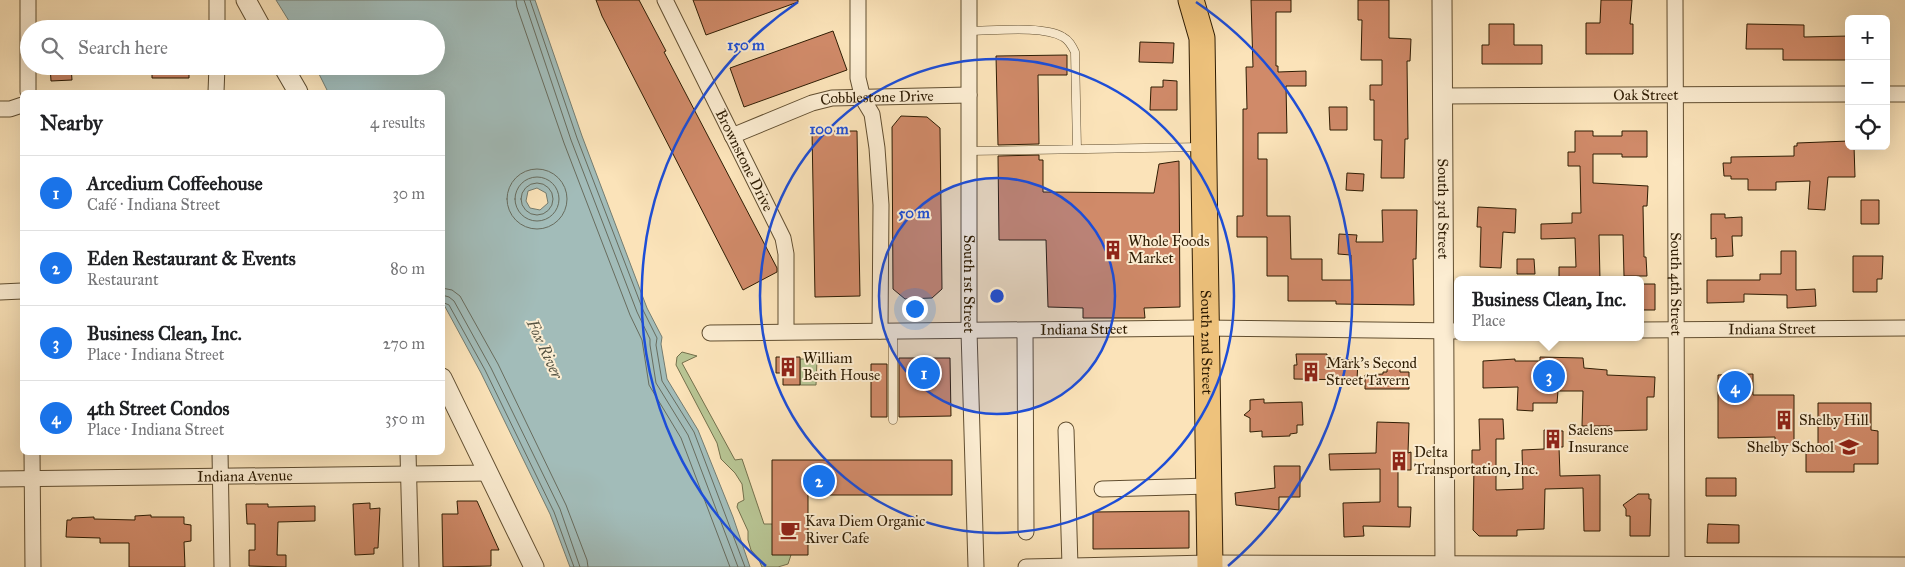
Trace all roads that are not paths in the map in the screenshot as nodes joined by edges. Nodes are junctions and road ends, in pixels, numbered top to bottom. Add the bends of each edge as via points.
1 (28, 0) edge
2 (217, 0) edge
3 (246, 0) edge
4 (665, 0) edge
5 (858, 0) edge
6 (969, 0) edge
7 (1191, 0) edge
8 (1442, 0) edge
9 (1675, 0) edge
10 (28, 20) edge
11 (217, 20) edge
12 (257, 20) edge
13 (969, 31) junction
14 (28, 75) edge
15 (216, 75) edge
16 (288, 75) edge
17 (28, 90) edge
18 (216, 90) edge
19 (297, 90) edge
20 (1845, 94) edge
21 (1890, 94) edge
22 (1905, 94) edge
23 (969, 95) junction
24 (1676, 95) junction
25 (1442, 96) junction
26 (862, 99) junction
27 (20, 106) edge
28 (0, 109) edge
29 (732, 136) junction
30 (1203, 147) junction
31 (1077, 149) junction
32 (968, 150) junction
33 (20, 291) edge
34 (0, 292) edge
35 (1905, 328) edge
36 (1206, 329) junction
37 (1676, 329) junction
38 (1644, 330) edge
39 (786, 331) junction
40 (887, 331) junction
41 (969, 331) junction
42 (1025, 331) junction
43 (1450, 332) edge
44 (710, 333) dead end
45 (445, 384) edge
46 (893, 420) dead end
47 (1066, 430) dead end
48 (32, 455) edge
49 (220, 455) edge
50 (408, 455) edge
51 (489, 473) junction
52 (408, 475) junction
53 (220, 477) junction
54 (0, 479) edge
55 (32, 479) junction
56 (1209, 486) junction
57 (1102, 489) dead end
58 (1026, 532) dead end
59 (1210, 565) edge
60 (1905, 565) edge
61 (1070, 566) edge
62 (1444, 566) edge
63 (1677, 566) edge
64 (33, 567) edge
65 (222, 567) edge
66 (411, 567) edge
67 (534, 567) edge
68 (976, 567) edge
69 (1026, 567) edge

1 - 10 street
2 - 11 street
3 - 12 street
4 - 29 street, Brownstone Drive
5 - 26 street via 858,78
6 - 13 street, South 1st Street
7 - 30 main road, South 2nd Street via 1202,38
8 - 25 street, South 3rd Street
9 - 24 street, South 4th Street
13 - 23 street, South 1st Street
13 - 31 lane via 1053,32 1072,45 1075,52
14 - 17 street
15 - 18 street
16 - 19 street
20 - 24 street, Oak Street
21 - 22 street
23 - 26 street, Cobblestone Drive
23 - 32 street, South 1st Street
24 - 25 street, Oak Street
24 - 37 street, South 4th Street
25 - 43 street, South 3rd Street
26 - 29 street, Cobblestone Drive via 832,98 812,103
26 - 40 street via 872,114 878,158
27 - 28 street
29 - 39 street, Brownstone Drive via 783,238
30 - 31 lane
30 - 36 main road, South 2nd Street
31 - 32 lane
32 - 41 street, South 1st Street
33 - 34 street
35 - 37 street, Indiana Street
36 - 42 street, Indiana Street
36 - 43 street, Indiana Street
36 - 56 main road, South 2nd Street
37 - 38 street, Indiana Street
37 - 63 street, South 4th Street
39 - 40 street, Indiana Street
39 - 44 street, Indiana Street
40 - 41 street, Indiana Street
40 - 46 lane
41 - 42 street, Indiana Street
41 - 68 street, South 1st Street
42 - 58 street
43 - 62 street, South 3rd Street
45 - 51 street
47 - 61 street
48 - 55 street
49 - 53 street
50 - 52 street
51 - 52 street, Indiana Avenue
51 - 67 street
52 - 53 street, Indiana Avenue
52 - 66 street
53 - 55 street, Indiana Avenue
53 - 65 street
54 - 55 street, Indiana Avenue
55 - 64 street
56 - 57 street
56 - 59 main road, South 2nd Street
59 - 61 street
59 - 62 street
60 - 63 street
61 - 69 street
62 - 63 street

